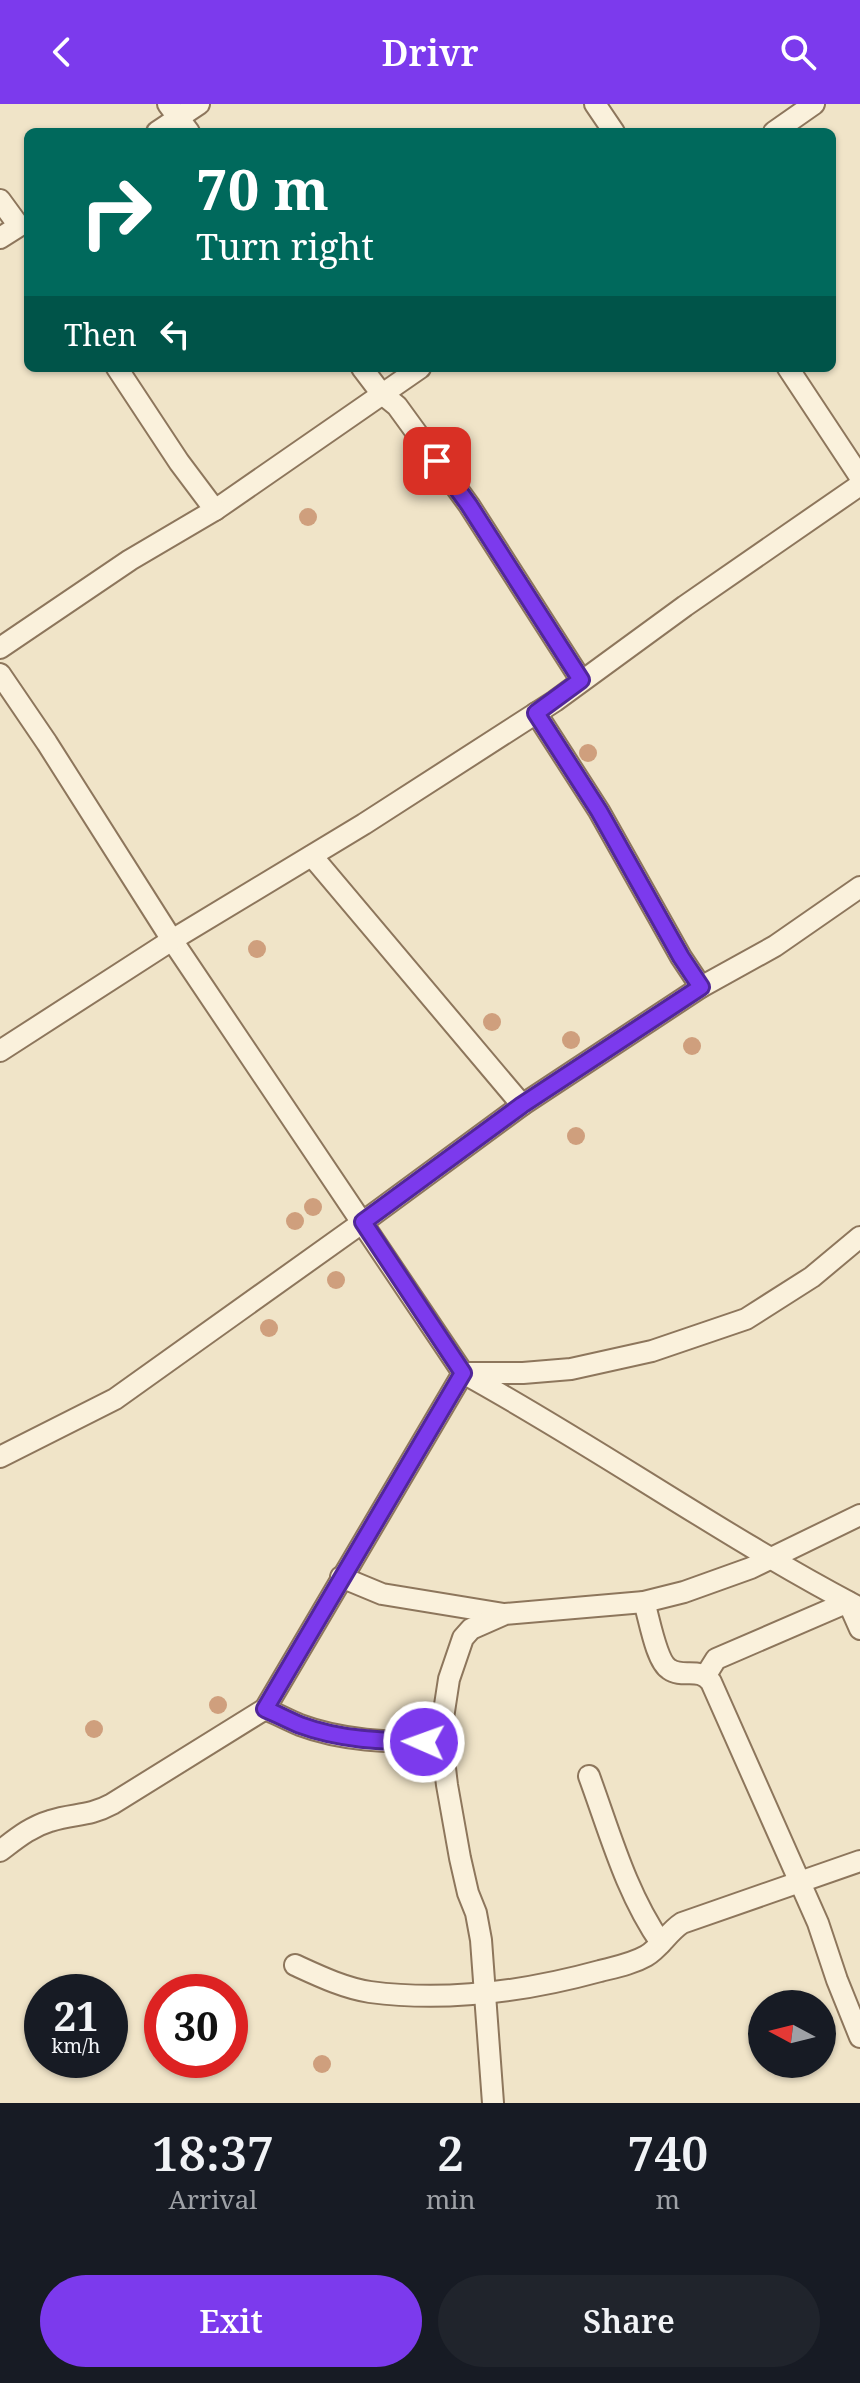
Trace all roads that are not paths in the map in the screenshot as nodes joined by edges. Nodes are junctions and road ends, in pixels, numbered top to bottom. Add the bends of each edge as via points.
1 (199, 104) edge
2 (595, 104) edge
3 (814, 104) edge
4 (178, 118) edge
5 (611, 128) edge
6 (780, 128) edge
7 (0, 200) edge
8 (24, 227) edge
9 (24, 228) edge
10 (0, 238) edge
11 (120, 372) edge
12 (365, 372) edge
13 (414, 372) edge
14 (791, 372) edge
15 (381, 393) junction
16 (860, 477) edge
17 (860, 485) edge
18 (215, 510) junction
19 (0, 648) edge
20 (0, 674) edge
21 (581, 680) junction
22 (536, 713) junction
23 (312, 856) junction
24 (860, 887) edge
25 (172, 940) junction
26 (701, 987) junction
27 (0, 1051) edge
28 (522, 1105) junction
29 (363, 1222) junction
30 (860, 1237) edge
31 (463, 1373) junction
32 (0, 1457) edge
33 (860, 1515) edge
34 (769, 1558) junction
35 (341, 1577) junction
36 (644, 1602) junction
37 (854, 1605) edge
38 (505, 1614) junction
39 (860, 1629) edge
40 (706, 1675) junction
41 (265, 1709) junction
42 (442, 1743) junction
43 (589, 1776) dead end
44 (0, 1851) edge
45 (860, 1861) edge
46 (800, 1883) junction
47 (661, 1943) junction
48 (295, 1965) dead end
49 (486, 1994) junction
50 (860, 2037) edge
51 (493, 2103) edge

1 - 4 street
2 - 5 street
3 - 6 street
7 - 8 street
9 - 10 street
11 - 18 street
12 - 15 street
13 - 15 street
14 - 16 street
15 - 18 street
15 - 21 street via 397,406 469,505
17 - 21 street
18 - 19 street
20 - 25 street
21 - 22 street
22 - 23 street
22 - 26 street
23 - 25 street
23 - 28 street
24 - 26 street via 775,946
25 - 27 street
25 - 29 street
26 - 28 street
28 - 29 street
29 - 31 street
29 - 32 street via 115,1399
30 - 31 street via 812,1277 746,1319 652,1351 571,1369
31 - 34 street
31 - 35 street
33 - 34 street
34 - 36 street
34 - 37 street
35 - 38 street via 382,1594
35 - 41 street
36 - 38 street
36 - 40 street via 665,1666
37 - 39 street
37 - 40 street via 716,1659
38 - 42 street via 463,1638 449,1679
40 - 46 street
41 - 42 street via 333,1735
41 - 44 street via 96,1813 34,1826
42 - 49 street via 460,1858 481,1940
43 - 47 street via 630,1887
45 - 46 street
46 - 47 street via 682,1923
46 - 50 street
47 - 49 street via 630,1963
48 - 49 street via 368,1991
49 - 51 street

